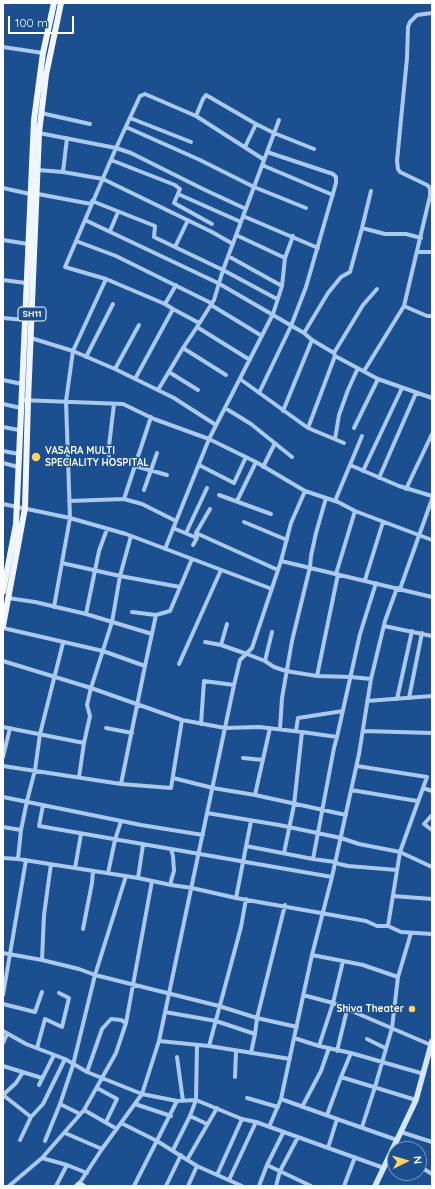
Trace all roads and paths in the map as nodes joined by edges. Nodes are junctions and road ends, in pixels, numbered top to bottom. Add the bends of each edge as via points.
1 (54, 3) edge
2 (61, 3) edge
3 (432, 13) edge
4 (3, 47) edge
5 (43, 53) junction
6 (41, 113) junction
7 (196, 116) junction
8 (130, 118) junction
9 (279, 120) dead end
10 (90, 124) dead end
11 (256, 124) junction
12 (126, 128) junction
13 (39, 133) junction
14 (274, 133) junction
15 (67, 138) junction
16 (191, 142) dead end
17 (245, 147) junction
18 (116, 148) junction
19 (314, 149) dead end
20 (267, 152) junction
21 (263, 159) junction
22 (111, 160) junction
23 (262, 165) junction
24 (38, 170) junction
25 (63, 172) junction
26 (103, 179) junction
27 (254, 187) junction
28 (3, 188) edge
29 (370, 191) dead end
30 (30, 194) junction
31 (38, 194) junction
32 (178, 194) junction
33 (333, 195) junction
34 (92, 202) junction
35 (306, 208) dead end
36 (246, 209) junction
37 (118, 212) junction
38 (243, 216) junction
39 (85, 220) junction
40 (188, 220) junction
41 (241, 222) junction
42 (212, 224) dead end
43 (362, 228) junction
44 (110, 231) junction
45 (236, 235) junction
46 (293, 236) junction
47 (421, 238) junction
48 (3, 240) edge
49 (76, 241) junction
50 (28, 244) junction
51 (233, 244) junction
52 (175, 248) junction
53 (318, 248) junction
54 (418, 252) junction
55 (432, 252) edge
56 (228, 256) junction
57 (285, 258) junction
58 (223, 270) junction
59 (106, 278) junction
60 (3, 280) edge
61 (26, 283) junction
62 (218, 283) junction
63 (176, 285) junction
64 (282, 286) junction
65 (377, 289) dead end
66 (277, 299) junction
67 (113, 304) dead end
68 (165, 304) junction
69 (211, 304) junction
70 (404, 306) junction
71 (172, 309) junction
72 (273, 314) junction
73 (432, 316) edge
74 (3, 318) edge
75 (25, 320) junction
76 (139, 325) dead end
77 (198, 325) junction
78 (291, 326) junction
79 (304, 333) junction
80 (262, 336) junction
81 (31, 338) junction
82 (312, 340) junction
83 (183, 348) junction
84 (73, 351) junction
85 (335, 354) junction
86 (86, 357) junction
87 (250, 360) junction
88 (358, 368) junction
89 (115, 369) junction
90 (364, 371) junction
91 (169, 372) junction
92 (226, 375) dead end
93 (135, 379) junction
94 (378, 379) junction
95 (3, 380) edge
96 (240, 380) junction
97 (22, 384) junction
98 (402, 388) junction
99 (158, 390) junction
100 (198, 390) dead end
101 (259, 393) junction
102 (416, 393) junction
103 (432, 398) edge
104 (24, 401) junction
105 (66, 401) junction
106 (3, 404) edge
107 (114, 404) junction
108 (21, 408) junction
109 (225, 408) junction
110 (284, 411) junction
111 (151, 417) junction
112 (216, 425) junction
113 (3, 427) edge
114 (308, 428) junction
115 (354, 428) dead end
116 (19, 430) junction
117 (432, 434) edge
118 (362, 436) dead end
119 (209, 439) junction
120 (335, 439) junction
121 (275, 443) junction
122 (344, 443) dead end
123 (3, 451) edge
124 (157, 453) dead end
125 (19, 454) junction
126 (246, 457) junction
127 (292, 457) dead end
128 (256, 462) junction
129 (3, 463) edge
130 (109, 465) dead end
131 (199, 465) junction
132 (350, 465) junction
133 (135, 466) junction
134 (18, 467) junction
135 (263, 467) junction
136 (151, 470) junction
137 (363, 471) junction
138 (167, 475) dead end
139 (379, 478) junction
140 (207, 488) dead end
141 (406, 489) junction
142 (144, 490) dead end
143 (305, 491) junction
144 (220, 494) dead end
145 (432, 496) edge
146 (326, 498) junction
147 (124, 499) junction
148 (432, 499) edge
149 (70, 501) junction
150 (237, 501) junction
151 (335, 501) junction
152 (3, 504) edge
153 (16, 506) junction
154 (25, 508) junction
155 (210, 510) dead end
156 (355, 511) junction
157 (271, 514) dead end
158 (70, 518) junction
159 (176, 521) junction
160 (244, 522) dead end
161 (383, 522) junction
162 (173, 528) junction
163 (107, 529) junction
164 (186, 533) junction
165 (197, 535) junction
166 (418, 535) junction
167 (131, 536) junction
168 (287, 540) junction
169 (432, 540) edge
170 (193, 545) dead end
171 (165, 549) junction
172 (192, 559) junction
173 (281, 561) junction
174 (62, 563) junction
175 (310, 567) junction
176 (95, 570) junction
177 (221, 570) junction
178 (278, 570) junction
179 (337, 574) junction
180 (120, 576) junction
181 (365, 580) junction
182 (376, 583) junction
183 (180, 587) junction
184 (398, 588) junction
185 (272, 589) junction
186 (3, 592) edge
187 (432, 597) edge
188 (8, 598) junction
189 (54, 607) junction
190 (132, 612) dead end
191 (86, 614) junction
192 (156, 615) junction
193 (112, 622) junction
194 (226, 624) dead end
195 (384, 626) junction
196 (3, 627) edge
197 (412, 631) junction
198 (272, 632) dead end
199 (422, 633) junction
200 (152, 634) junction
201 (432, 636) edge
202 (204, 642) dead end
203 (63, 643) junction
204 (221, 645) junction
205 (103, 651) junction
206 (246, 654) junction
207 (3, 661) edge
208 (265, 661) junction
209 (179, 664) dead end
210 (146, 666) junction
211 (286, 671) junction
212 (317, 676) junction
213 (53, 677) junction
214 (351, 677) junction
215 (371, 679) junction
216 (234, 685) junction
217 (91, 688) junction
218 (432, 696) edge
219 (409, 698) junction
220 (397, 699) junction
221 (367, 701) junction
222 (138, 706) junction
223 (343, 711) junction
224 (182, 720) junction
225 (201, 724) junction
226 (3, 727) edge
227 (10, 728) junction
228 (106, 728) dead end
229 (225, 728) junction
230 (270, 728) junction
231 (280, 729) junction
232 (296, 731) junction
233 (364, 731) junction
234 (302, 732) junction
235 (132, 733) junction
236 (432, 733) edge
237 (40, 734) junction
238 (337, 737) junction
239 (84, 743) junction
240 (3, 757) edge
241 (243, 758) dead end
242 (263, 760) junction
243 (3, 766) edge
244 (357, 766) junction
245 (35, 770) junction
246 (80, 777) junction
247 (173, 778) junction
248 (121, 784) junction
249 (213, 788) junction
250 (423, 788) junction
251 (351, 790) junction
252 (432, 791) edge
253 (255, 795) junction
254 (3, 798) edge
255 (27, 801) junction
256 (418, 801) junction
257 (43, 805) junction
258 (294, 805) junction
259 (322, 810) junction
260 (207, 814) junction
261 (346, 815) junction
262 (432, 815) edge
263 (121, 821) junction
264 (251, 821) junction
265 (3, 827) edge
266 (290, 828) junction
267 (21, 830) junction
268 (432, 830) edge
269 (317, 833) junction
270 (81, 834) junction
271 (203, 835) junction
272 (341, 838) junction
273 (115, 840) junction
274 (143, 845) junction
275 (246, 846) junction
276 (171, 850) junction
277 (400, 852) junction
278 (284, 853) junction
279 (199, 854) junction
280 (3, 858) edge
281 (18, 858) junction
282 (313, 859) junction
283 (26, 860) junction
284 (243, 861) junction
285 (335, 862) junction
286 (51, 864) junction
287 (432, 866) edge
288 (75, 868) junction
289 (397, 870) junction
290 (93, 871) junction
291 (108, 873) junction
292 (126, 876) junction
293 (332, 877) junction
294 (138, 878) junction
295 (152, 881) junction
296 (171, 885) junction
297 (192, 888) junction
298 (393, 896) junction
299 (236, 898) junction
300 (246, 899) junction
301 (432, 899) edge
302 (285, 905) junction
303 (323, 914) junction
304 (388, 926) junction
305 (83, 929) dead end
306 (412, 933) junction
307 (432, 934) edge
308 (3, 953) edge
309 (10, 955) junction
310 (312, 955) junction
311 (42, 960) junction
312 (343, 961) junction
313 (95, 975) junction
314 (398, 977) junction
315 (132, 984) junction
316 (42, 992) dead end
317 (59, 993) dead end
318 (169, 993) junction
319 (3, 994) edge
320 (303, 995) junction
321 (333, 1003) junction
322 (3, 1004) edge
323 (219, 1006) junction
324 (347, 1010) junction
325 (165, 1012) junction
326 (257, 1018) junction
327 (216, 1021) junction
328 (126, 1023) junction
329 (297, 1027) junction
330 (392, 1028) junction
331 (5, 1032) edge
332 (255, 1034) junction
333 (294, 1038) junction
334 (367, 1039) dead end
335 (159, 1041) junction
336 (3, 1043) edge
337 (432, 1043) edge
338 (197, 1046) junction
339 (209, 1046) junction
340 (319, 1046) junction
341 (37, 1048) junction
342 (329, 1048) junction
343 (385, 1048) junction
344 (236, 1051) junction
345 (337, 1051) junction
346 (251, 1053) junction
347 (351, 1053) junction
348 (54, 1055) junction
349 (430, 1056) edge
350 (177, 1057) dead end
351 (65, 1059) junction
352 (290, 1059) junction
353 (382, 1062) junction
354 (74, 1065) junction
355 (3, 1066) edge
356 (22, 1072) junction
357 (87, 1072) junction
358 (424, 1074) junction
359 (102, 1077) junction
360 (341, 1077) junction
361 (42, 1078) junction
362 (235, 1078) dead end
363 (39, 1085) dead end
364 (375, 1087) junction
365 (97, 1088) junction
366 (142, 1094) junction
367 (3, 1095) edge
368 (247, 1098) dead end
369 (281, 1099) junction
370 (196, 1100) junction
371 (416, 1100) junction
372 (177, 1101) junction
373 (184, 1101) junction
374 (60, 1104) junction
375 (135, 1104) junction
376 (302, 1106) junction
377 (278, 1107) junction
378 (217, 1108) junction
379 (84, 1110) junction
380 (80, 1114) junction
381 (327, 1115) junction
382 (171, 1116) junction
383 (190, 1116) junction
384 (31, 1117) junction
385 (337, 1119) junction
386 (242, 1120) junction
387 (106, 1122) junction
388 (256, 1122) junction
389 (121, 1123) junction
390 (207, 1124) junction
391 (269, 1127) junction
392 (362, 1127) junction
393 (117, 1129) junction
394 (284, 1132) junction
395 (401, 1132) junction
396 (65, 1133) junction
397 (298, 1137) junction
398 (20, 1140) dead end
399 (397, 1140) joint
400 (45, 1141) dead end
401 (432, 1141) edge
402 (157, 1142) junction
403 (328, 1148) junction
404 (102, 1149) junction
405 (173, 1150) junction
406 (181, 1155) junction
407 (355, 1157) junction
408 (42, 1158) junction
409 (187, 1160) junction
410 (387, 1163) edge
411 (66, 1165) junction
412 (197, 1166) junction
413 (267, 1166) junction
414 (384, 1168) junction
415 (280, 1171) junction
416 (87, 1173) junction
417 (217, 1175) junction
418 (230, 1180) junction
419 (303, 1184) edge
420 (80, 1185) edge
421 (9, 1186) edge
422 (56, 1186) edge
423 (134, 1186) edge
424 (166, 1186) edge
425 (188, 1186) edge
426 (228, 1186) edge
427 (242, 1186) edge
428 (259, 1186) edge
429 (276, 1186) edge
430 (311, 1186) edge
431 (344, 1186) edge
432 (375, 1186) edge

1 - 5 main road, SH11
2 - 6 main road, SH11
3 - 47 street via 417,15 408,27 397,161 400,172 427,184 431,192
4 - 5 street
5 - 30 main road, SH11 via 34,120
6 - 10 street
6 - 13 main road, SH11
7 - 8 street via 143,94 138,99
7 - 11 street via 206,95
7 - 17 street
8 - 12 street
8 - 16 street
9 - 14 street
11 - 14 street
11 - 17 street
12 - 18 street
12 - 27 street
13 - 15 street
13 - 24 main road, SH11
14 - 19 street
14 - 20 street
15 - 18 street
15 - 25 street
17 - 21 street
18 - 22 street
18 - 36 street
20 - 21 street
20 - 33 street via 335,175
21 - 23 street
22 - 26 street
22 - 32 street via 175,186 180,189
23 - 27 street
23 - 33 street
24 - 25 street
24 - 31 main road, SH11
25 - 26 street
26 - 34 street
26 - 40 street
27 - 35 street
27 - 36 street
28 - 30 street
29 - 43 street
30 - 50 main road, SH11
31 - 34 street
31 - 81 main road, SH11
32 - 41 street
32 - 42 street via 174,203
33 - 53 street
34 - 37 street
34 - 39 street
36 - 38 street
37 - 44 street
37 - 52 street via 155,226 154,237
38 - 41 street
38 - 46 street
39 - 44 street
39 - 49 street
40 - 51 street
40 - 52 street
41 - 45 street
43 - 47 street via 385,234 406,234
43 - 79 street via 350,272 341,277 328,293
44 - 62 street
45 - 51 street
45 - 57 street
46 - 53 street
46 - 57 street
47 - 54 street
48 - 50 street
49 - 59 street via 65,267
49 - 63 street via 116,256
50 - 61 main road, SH11
51 - 56 street
52 - 58 street
53 - 78 street
54 - 55 street
54 - 70 street
56 - 58 street
56 - 64 street
57 - 64 street
58 - 62 street
58 - 66 street
59 - 68 street
59 - 84 street
60 - 61 street
61 - 75 main road, SH11
62 - 69 street
62 - 72 street
63 - 68 street
63 - 69 street
64 - 66 street
65 - 85 street via 363,305
66 - 72 street
67 - 86 street
68 - 71 street
69 - 77 street
69 - 80 street
70 - 73 street
70 - 90 street
71 - 77 street
71 - 93 street
72 - 78 street
72 - 80 street
74 - 75 street
75 - 97 main road, SH11
76 - 89 street
77 - 83 street
77 - 87 street
78 - 79 street
78 - 101 street
79 - 82 street
80 - 87 street
81 - 84 street
81 - 104 main road, SH11
82 - 85 street
82 - 110 street
83 - 91 street
83 - 92 street
84 - 86 street
84 - 105 street
85 - 88 street
85 - 114 street
86 - 89 street
87 - 96 street
88 - 90 street
88 - 120 street via 339,415
89 - 93 street
90 - 94 street
91 - 99 street
91 - 100 street
93 - 99 street
94 - 98 street
94 - 115 street
95 - 97 street
96 - 101 street
96 - 109 street
97 - 104 main road, SH11
98 - 102 street
98 - 137 street
99 - 112 street
101 - 110 street
102 - 103 street
102 - 139 street
104 - 105 street
104 - 108 main road, SH11
104 - 154 main road, SH11
105 - 107 street
105 - 149 street
106 - 108 street
107 - 111 street via 122,404
107 - 130 street
108 - 116 main road, SH11
109 - 112 street
109 - 121 street
110 - 114 street
111 - 119 street
111 - 133 street
112 - 119 street
113 - 116 street
114 - 120 street
116 - 125 main road, SH11
117 - 141 street
118 - 132 street
119 - 126 street
119 - 131 street
120 - 122 street
121 - 127 street
121 - 135 street
123 - 125 street
124 - 136 street
125 - 134 main road, SH11
126 - 128 street
126 - 131 street via 234,483
128 - 135 street
128 - 150 street
129 - 134 street
131 - 159 street
132 - 137 street
132 - 151 street
133 - 136 street
133 - 147 street
134 - 153 main road, SH11
135 - 143 street
136 - 138 street
136 - 142 street
137 - 139 street
139 - 141 street
140 - 164 street
141 - 145 street
143 - 146 street
143 - 168 street
144 - 150 street
146 - 151 street
146 - 175 street
147 - 149 street
147 - 159 street via 142,504
148 - 166 street
149 - 158 street
150 - 157 street
151 - 156 street
152 - 153 street
153 - 154 street
153 - 186 main road, SH11 via 16,524
154 - 158 street
154 - 188 main road, SH11
155 - 165 street
156 - 161 street
156 - 179 street
158 - 163 street
158 - 174 street
159 - 162 street
160 - 168 street
161 - 166 street
161 - 181 street
162 - 164 street
162 - 171 street
163 - 167 street
163 - 176 street
164 - 165 street
165 - 170 street
165 - 178 street
166 - 169 street
166 - 184 street
167 - 171 street
167 - 180 street
168 - 173 street
171 - 172 street
172 - 177 street
172 - 183 street
173 - 175 street
173 - 178 street
174 - 176 street
174 - 189 street
175 - 179 street
175 - 211 street
176 - 180 street
176 - 191 street
177 - 185 street
177 - 209 street
178 - 185 street
179 - 181 street
179 - 212 street
180 - 183 street
180 - 193 street
181 - 182 street
182 - 184 street
182 - 214 street via 360,634
183 - 192 street via 170,611
184 - 187 street
184 - 195 street
185 - 206 street via 252,648
188 - 189 street
188 - 196 main road, SH11
189 - 191 street
190 - 192 street
191 - 193 street
192 - 200 street
193 - 200 street
193 - 205 street
194 - 204 street
195 - 197 street
195 - 215 street
196 - 203 street
197 - 199 street
197 - 220 street
198 - 208 street
199 - 201 street
199 - 219 street
200 - 210 street
202 - 204 street
203 - 205 street
203 - 213 street
204 - 206 street
205 - 210 street
205 - 217 street
206 - 208 street
206 - 216 street via 240,660
207 - 213 street
208 - 211 street
210 - 222 street
211 - 212 street
211 - 231 street
212 - 214 street
213 - 217 street
213 - 237 street
214 - 215 street
214 - 223 street
215 - 221 street
216 - 225 street via 204,681
216 - 229 street
217 - 222 street
217 - 239 street via 87,705 90,716
218 - 219 street
219 - 220 street
220 - 221 street
221 - 233 street
222 - 224 street
222 - 235 street
223 - 232 street via 298,718
223 - 238 street
224 - 225 street
224 - 247 street
225 - 229 street
226 - 227 street
227 - 237 street
227 - 240 street
228 - 235 street
229 - 230 street
229 - 249 street
230 - 231 street
230 - 242 street
231 - 232 street
232 - 234 street
233 - 236 street
233 - 244 street
234 - 238 street
234 - 258 street
235 - 248 street
237 - 239 street
237 - 245 street
238 - 259 street
239 - 246 street
241 - 242 street
242 - 253 street
243 - 245 street
244 - 250 street via 427,777
244 - 251 street
245 - 246 street
245 - 255 street
246 - 248 street
247 - 248 street via 171,788
247 - 249 street
249 - 253 street
249 - 260 street
250 - 252 street
250 - 256 street
251 - 256 street
251 - 261 street
253 - 258 street
254 - 255 street
255 - 257 street
255 - 267 street
256 - 277 street
257 - 263 street
257 - 270 street via 39,826
258 - 259 street
258 - 266 street
259 - 261 street
259 - 269 street
260 - 264 street
260 - 271 street
261 - 272 street
262 - 268 street via 424,824
263 - 271 street
263 - 273 street
264 - 266 street
264 - 275 street
265 - 267 street
266 - 269 street
266 - 278 street
267 - 281 street
269 - 272 street
269 - 282 street
270 - 273 street
270 - 288 street
271 - 279 street
272 - 277 street
272 - 285 street
273 - 274 street
273 - 291 street
274 - 276 street
274 - 294 street
275 - 278 street
275 - 284 street
276 - 279 street
276 - 296 street via 174,871
277 - 287 street
277 - 289 street
278 - 282 street
279 - 284 street
279 - 297 street
280 - 281 street
281 - 283 street
282 - 285 street
283 - 286 street
283 - 309 street
284 - 293 street
284 - 299 street
285 - 289 street via 348,866
285 - 293 street
286 - 288 street
286 - 311 street via 44,914
288 - 290 street
289 - 298 street
290 - 291 street
290 - 305 street
291 - 292 street
292 - 294 street
292 - 313 street
293 - 303 street
294 - 295 street
295 - 296 street
295 - 315 street
296 - 297 street
297 - 299 street
297 - 318 street
298 - 301 street
298 - 304 street
299 - 300 street
300 - 302 street
300 - 323 street
302 - 303 street
302 - 326 street
303 - 304 street
303 - 310 street
304 - 306 street via 401,932
306 - 307 street
306 - 314 street
308 - 309 street
309 - 311 street
309 - 319 street
310 - 312 street
310 - 320 street
311 - 313 street
312 - 314 street
312 - 321 street
313 - 315 street
313 - 354 street
314 - 330 street
315 - 318 street
315 - 328 street
316 - 322 street via 35,1012
317 - 341 street via 69,998 62,1027 45,1020
318 - 323 street
318 - 325 street
320 - 321 street
320 - 329 street
321 - 324 street
321 - 340 street
323 - 326 street
323 - 327 street
324 - 330 street
324 - 345 street
325 - 327 street
325 - 335 street
326 - 329 street
326 - 332 street
327 - 332 street
327 - 339 street
328 - 357 street via 111,1019 102,1029
328 - 359 street via 116,1053
329 - 333 street
330 - 337 street
330 - 343 street
331 - 336 street
331 - 341 street
332 - 346 street
333 - 340 street
333 - 352 street
334 - 343 street
335 - 338 street
335 - 366 street
337 - 349 street
338 - 339 street
338 - 370 street
339 - 344 street
340 - 342 street
341 - 348 street
342 - 345 street
342 - 376 street via 321,1071
343 - 353 street
344 - 346 street
344 - 362 street
345 - 347 street
346 - 352 street
347 - 353 street
347 - 360 street
348 - 351 street
348 - 361 street
349 - 358 street
350 - 373 street
351 - 354 street
351 - 384 street via 43,1104
352 - 369 street
353 - 358 street
353 - 364 street
354 - 357 street
354 - 374 street
355 - 356 street
356 - 361 street
356 - 367 street via 16,1083
357 - 359 street
358 - 371 street
359 - 365 street
359 - 366 street
360 - 364 street
360 - 381 street
361 - 363 street
364 - 371 street
364 - 392 street
365 - 379 street
365 - 387 street via 117,1099
366 - 372 street
366 - 375 street
367 - 384 street
368 - 377 street
369 - 376 street
369 - 377 street
370 - 373 street
370 - 378 street
370 - 383 street
371 - 395 street
372 - 373 street
372 - 382 street
374 - 380 street
374 - 400 street
375 - 382 street
375 - 389 street
376 - 381 street
377 - 391 street
378 - 386 street
378 - 390 street
379 - 380 street
379 - 387 street
380 - 396 street
381 - 385 street
382 - 402 street
383 - 390 street
383 - 405 street
384 - 398 street
385 - 392 street
385 - 403 street
386 - 388 street
386 - 417 street
387 - 393 street
388 - 391 street
388 - 418 street
389 - 393 street
389 - 402 street
390 - 409 street
391 - 394 street
392 - 399 street
393 - 404 street
394 - 397 street
394 - 413 street
395 - 399 street
395 - 401 street
396 - 404 street
396 - 408 street
397 - 403 street
397 - 415 street
402 - 405 street
402 - 423 street
403 - 407 street
404 - 416 street
405 - 406 street
406 - 409 street
406 - 424 street
407 - 414 street
407 - 431 street
408 - 411 street
408 - 421 street
409 - 412 street
410 - 414 street
411 - 416 street
411 - 422 street
412 - 417 street
412 - 425 street
413 - 415 street
413 - 428 street
414 - 432 street
415 - 419 street
415 - 429 street
416 - 420 street
417 - 418 street
418 - 426 street
418 - 427 street
419 - 430 street

